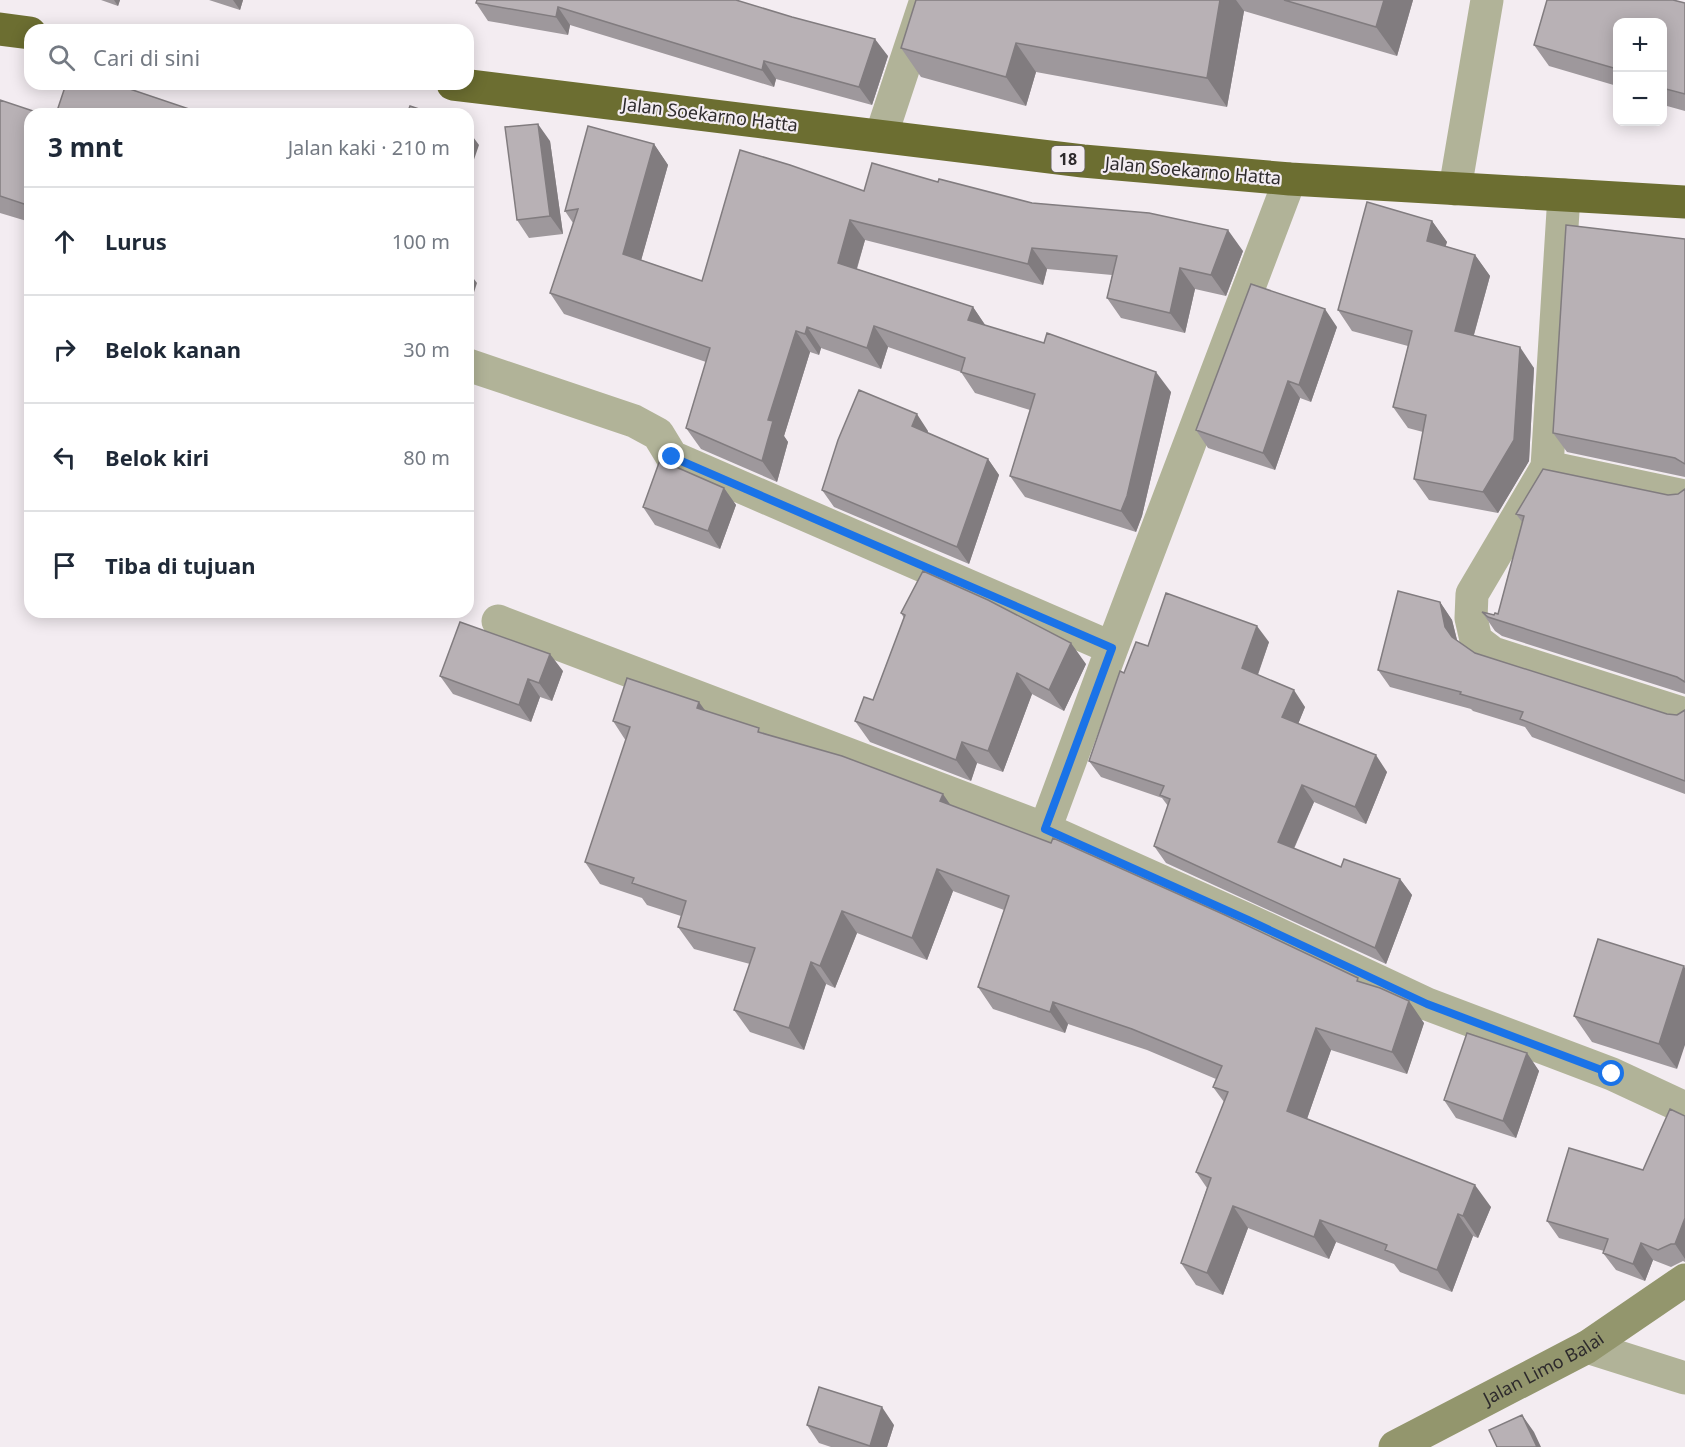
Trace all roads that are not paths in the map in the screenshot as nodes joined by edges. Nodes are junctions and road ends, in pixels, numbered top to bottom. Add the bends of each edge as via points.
1 (926, 0) edge
2 (1487, 0) edge
3 (0, 29) edge
4 (24, 32) edge
5 (474, 87) edge
6 (881, 136) junction
7 (1290, 179) junction
8 (1455, 189) junction
9 (1564, 195) junction
10 (1685, 202) edge
11 (474, 367) edge
12 (1547, 466) junction
13 (1685, 496) edge
14 (498, 621) dead end
15 (1112, 648) junction
16 (1685, 714) edge
17 (1045, 829) junction
18 (1685, 1108) edge
19 (1685, 1280) edge
20 (1587, 1347) junction
21 (1685, 1378) edge
22 (1395, 1447) edge

1 - 6 street
2 - 8 street
3 - 4 highway
5 - 6 highway, Jalan Soekarno Hatta / 18
6 - 7 highway, Jalan Soekarno Hatta / 18 via 1083,161
7 - 8 highway, Jalan Soekarno Hatta / 18
7 - 15 street
8 - 9 highway, Jalan Soekarno Hatta / 18
9 - 10 highway, Jalan Soekarno Hatta / 18
9 - 12 street
11 - 15 street via 634,421 658,434 672,457
12 - 13 street
12 - 16 street via 1472,594 1471,618 1476,640 1493,653
14 - 17 street
15 - 17 street
17 - 18 street via 1427,1004 1612,1074
19 - 20 street, Jalan Limo Balai
20 - 21 street
20 - 22 street, Jalan Limo Balai

